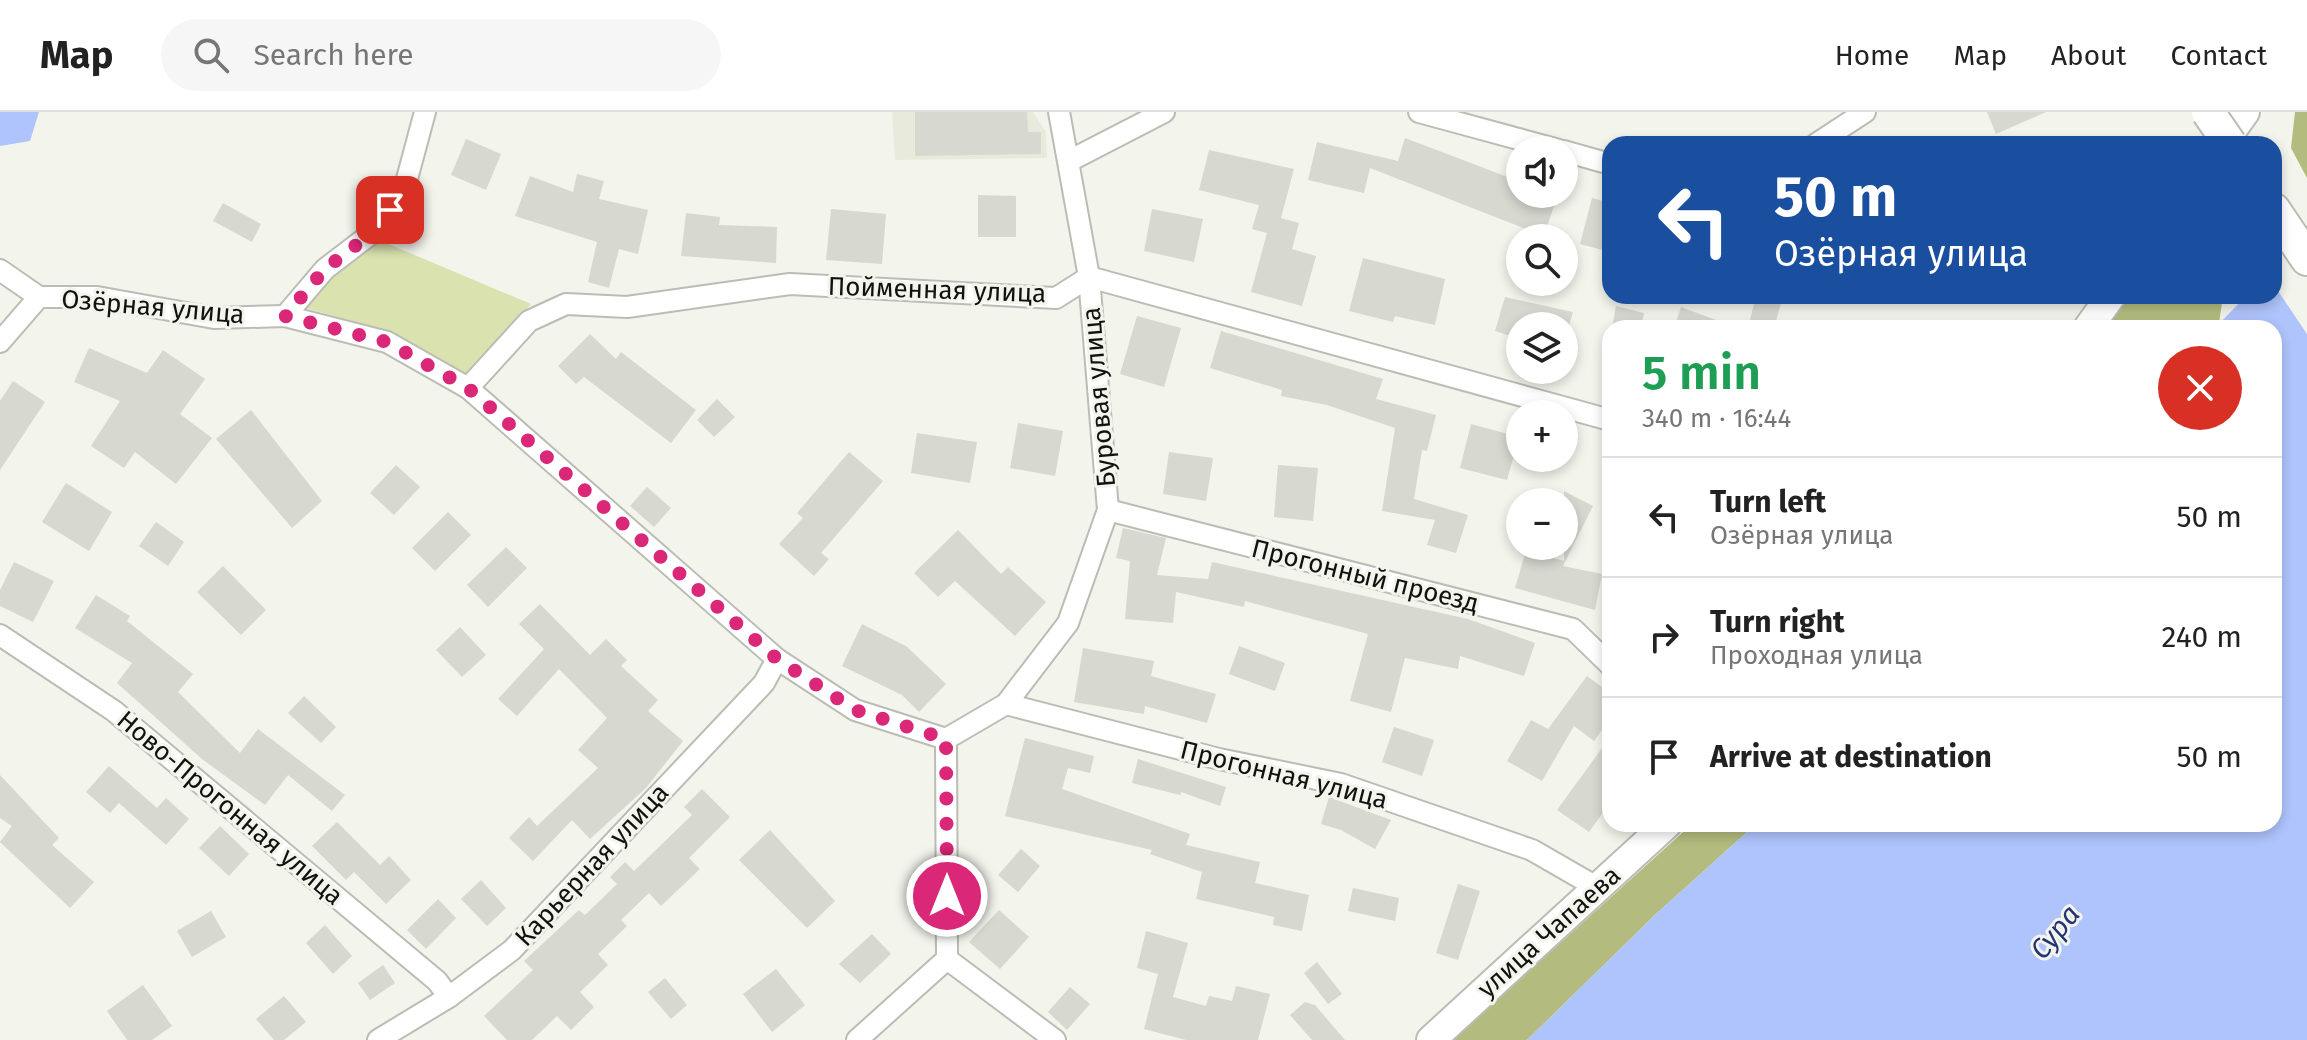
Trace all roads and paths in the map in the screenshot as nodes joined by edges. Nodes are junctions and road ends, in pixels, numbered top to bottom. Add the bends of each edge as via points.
1 (425, 112) edge
2 (1059, 112) edge
3 (1164, 112) edge
4 (1419, 112) edge
5 (2208, 112) edge
6 (2245, 112) edge
7 (1853, 114) edge
8 (1507, 136) edge
9 (1826, 136) edge
10 (2224, 136) edge
11 (2228, 136) edge
12 (1578, 155) edge
13 (1071, 160) junction
14 (1602, 162) edge
15 (2282, 222) edge
16 (2307, 259) edge
17 (0, 270) edge
18 (1089, 277) junction
19 (39, 297) junction
20 (285, 316) junction
21 (0, 342) edge
22 (468, 388) junction
23 (1602, 418) edge
24 (1108, 510) junction
25 (0, 635) edge
26 (1602, 657) edge
27 (777, 659) junction
28 (1006, 704) junction
29 (946, 739) junction
30 (1658, 832) edge
31 (1598, 888) junction
32 (947, 959) junction
33 (449, 997) junction
34 (378, 1040) edge
35 (857, 1040) edge
36 (1055, 1040) edge
37 (1431, 1040) edge

1 - 20 street via 404,190 376,230 325,269
2 - 13 street, Буровая улица
3 - 13 street
4 - 8 street
5 - 10 main road, bridge
6 - 11 street
7 - 9 street
12 - 14 street
13 - 18 street, Буровая улица
15 - 16 main road
17 - 19 street, Озёрная улица
18 - 22 street, Пойменная улица via 1056,298 790,284 627,307 566,304 529,321
18 - 23 street
18 - 24 street, Буровая улица
19 - 20 street, Озёрная улица via 97,297 214,318
19 - 21 street
20 - 22 street, Озёрная улица via 387,342
22 - 27 street, Озёрная улица
24 - 26 street, Прогонный проезд via 1573,629
24 - 28 street, Буровая улица via 1068,623
25 - 33 street, Ново-Прогонная улица via 114,711 437,981
27 - 29 street, Озёрная улица via 855,710
27 - 33 street, Карьерная улица via 764,683 512,950
28 - 29 street, Буровая улица
28 - 31 street, Прогонная улица via 1219,759 1341,784 1532,850
29 - 32 street
30 - 31 street, улица Чапаева
31 - 37 street, улица Чапаева
32 - 35 street
32 - 36 street
33 - 34 street, Карьерная улица

